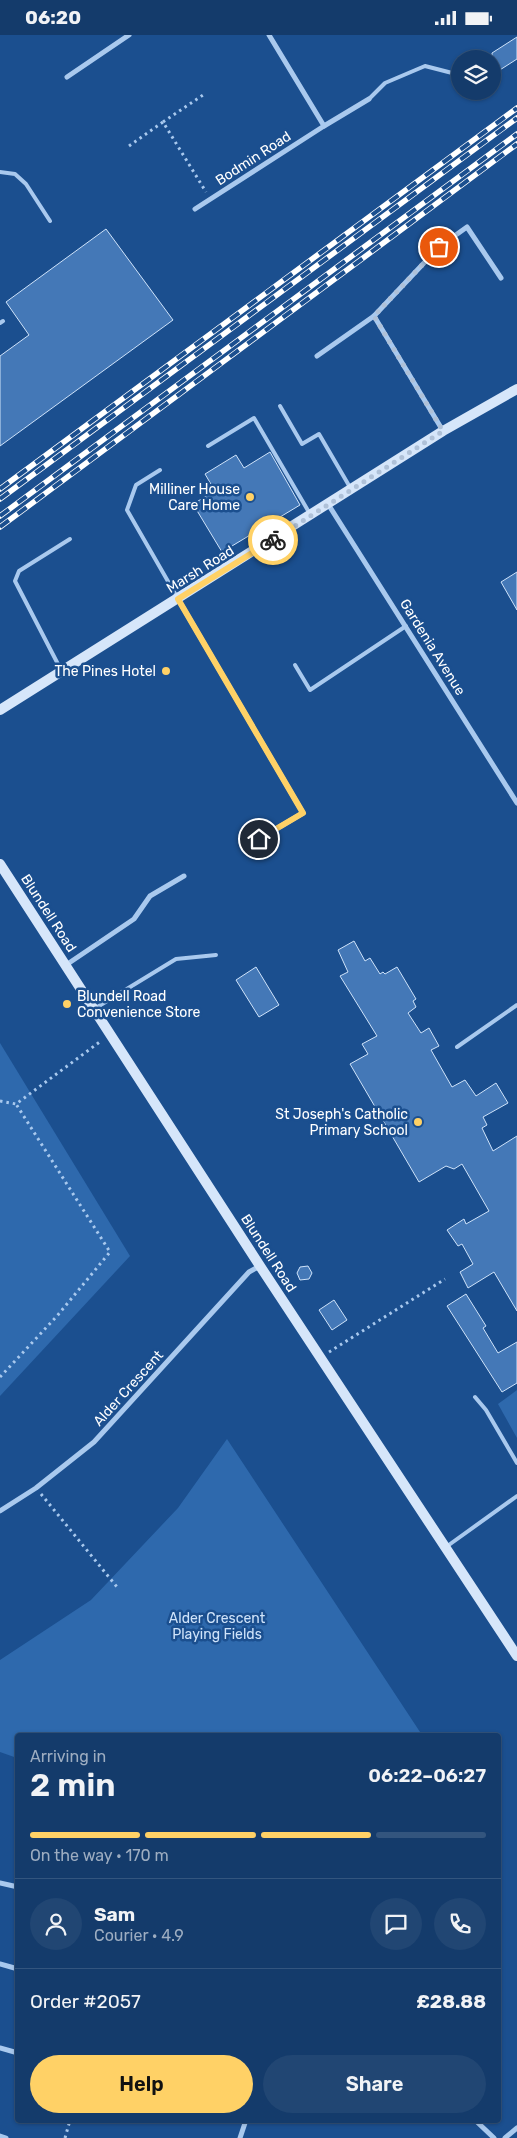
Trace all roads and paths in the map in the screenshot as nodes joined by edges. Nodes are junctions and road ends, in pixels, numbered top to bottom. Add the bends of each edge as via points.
1 (129, 35) edge
2 (269, 35) edge
3 (451, 73) edge
4 (67, 77) dead end
5 (204, 95) dead end
6 (369, 99) joint
7 (163, 122) junction
8 (324, 126) junction
9 (129, 146) dead end
10 (0, 172) edge
11 (210, 199) junction
12 (194, 209) dead end
13 (50, 221) dead end
14 (500, 278) dead end
15 (374, 316) junction
16 (316, 356) dead end
17 (517, 389) edge
18 (280, 406) dead end
19 (443, 431) junction
20 (208, 446) dead end
21 (160, 470) dead end
22 (351, 489) junction
23 (328, 504) junction
24 (311, 515) junction
25 (70, 539) dead end
26 (178, 599) junction
27 (406, 626) junction
28 (295, 665) dead end
29 (62, 672) junction
30 (0, 710) edge
31 (517, 803) edge
32 (259, 839) dead end
33 (0, 864) edge
34 (184, 876) dead end
35 (216, 955) dead end
36 (66, 965) junction
37 (517, 1005) edge
38 (94, 1009) junction
39 (98, 1035) dead end
40 (458, 1047) dead end
41 (0, 1101) edge
42 (16, 1104) junction
43 (260, 1266) junction
44 (445, 1279) dead end
45 (320, 1357) junction
46 (0, 1377) edge
47 (474, 1397) dead end
48 (517, 1463) edge
49 (36, 1488) junction
50 (517, 1496) edge
51 (0, 1511) edge
52 (446, 1547) junction
53 (117, 1587) dead end
54 (517, 1656) edge
55 (0, 1883) edge
56 (15, 1886) edge
57 (0, 1964) edge
58 (15, 1968) edge
59 (0, 2048) edge
60 (15, 2052) edge
61 (69, 2123) edge
62 (245, 2123) edge
63 (478, 2123) edge
64 (517, 2128) edge
65 (0, 2136) edge
66 (6, 2138) edge
67 (65, 2138) edge
68 (240, 2138) edge
69 (494, 2138) edge
70 (505, 2138) edge

1 - 4 street
2 - 8 street
3 - 6 lane via 425,66 385,83
5 - 7 path
6 - 8 street, Bodmin Road
7 - 9 path
7 - 11 path
8 - 11 street, Bodmin Road
10 - 13 lane via 15,174 26,184
11 - 12 street, Bodmin Road
14 - 15 street via 468,227 439,247
15 - 16 street
15 - 19 street
17 - 19 street, Marsh Road
18 - 22 lane via 302,444 318,434
19 - 22 street, Marsh Road
20 - 24 lane via 254,418
21 - 26 lane via 136,485 126,510
22 - 23 street, Marsh Road
23 - 24 street, Marsh Road
23 - 27 street, Gardenia Avenue
24 - 26 street, Marsh Road
25 - 29 lane via 18,571 16,581
26 - 29 street, Marsh Road
26 - 32 street via 303,813
27 - 28 lane via 310,690
27 - 31 street, Gardenia Avenue
29 - 30 street, Marsh Road
33 - 36 street, Blundell Road
34 - 36 street via 150,896 134,919
35 - 38 lane via 176,959
36 - 38 street, Blundell Road
37 - 40 lane
38 - 43 street, Blundell Road
39 - 42 path via 101,1041
41 - 42 path
42 - 46 path via 110,1252
43 - 45 street, Blundell Road
43 - 49 street, Alder Crescent via 248,1272 94,1442
44 - 45 path
45 - 52 street, Blundell Road
47 - 48 lane via 486,1410
49 - 51 street, Alder Crescent
49 - 53 path
50 - 52 lane
52 - 54 street, Blundell Road
55 - 56 street
57 - 58 street
59 - 60 street
61 - 67 path
62 - 68 street
63 - 69 street
64 - 70 street
65 - 66 street

